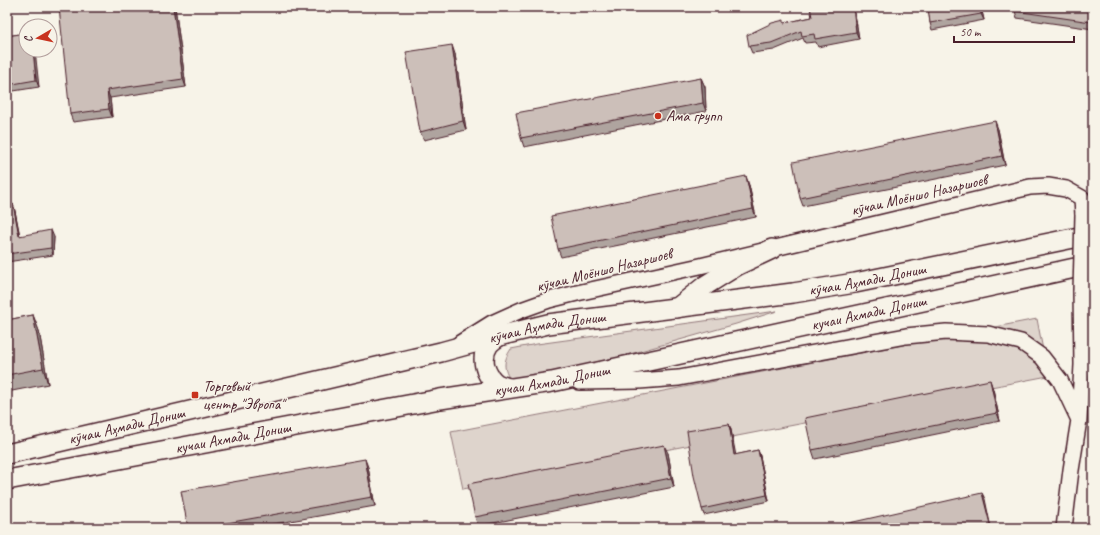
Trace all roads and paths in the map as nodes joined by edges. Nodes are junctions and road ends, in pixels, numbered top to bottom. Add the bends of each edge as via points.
1 (1093, 234) edge
2 (772, 249) junction
3 (1093, 264) edge
4 (677, 308) junction
5 (499, 336) junction
6 (450, 349) junction
7 (552, 382) junction
8 (509, 388) junction
9 (1079, 420) junction
10 (7, 454) edge
11 (7, 480) edge
12 (1064, 528) edge

1 - 4 street, кӯчаи Аҳмади Дониш via 855,283
2 - 4 street via 738,265 706,285
2 - 6 street, кӯчаи Моёншо Назаршоев via 549,300 492,323
2 - 9 street, кӯчаи Моёншо Назаршоев, bridge via 1030,187 1066,189 1082,198 1083,215
3 - 7 street, кучаи Ахмади Дониш
4 - 5 street, кӯчаи Аҳмади Дониш via 548,324
5 - 6 street, кӯчаи Аҳмади Дониш
5 - 8 street via 490,343 485,354 484,366 489,377
6 - 10 street, кӯчаи Аҳмади Дониш
7 - 8 street, кучаи Ахмади Дониш
7 - 9 street via 679,378 906,336 946,332 988,334 1021,342 1042,357 1060,380
8 - 11 street, кучаи Ахмади Дониш via 440,398
9 - 12 street, кӯчаи Моёншо Назаршоев

